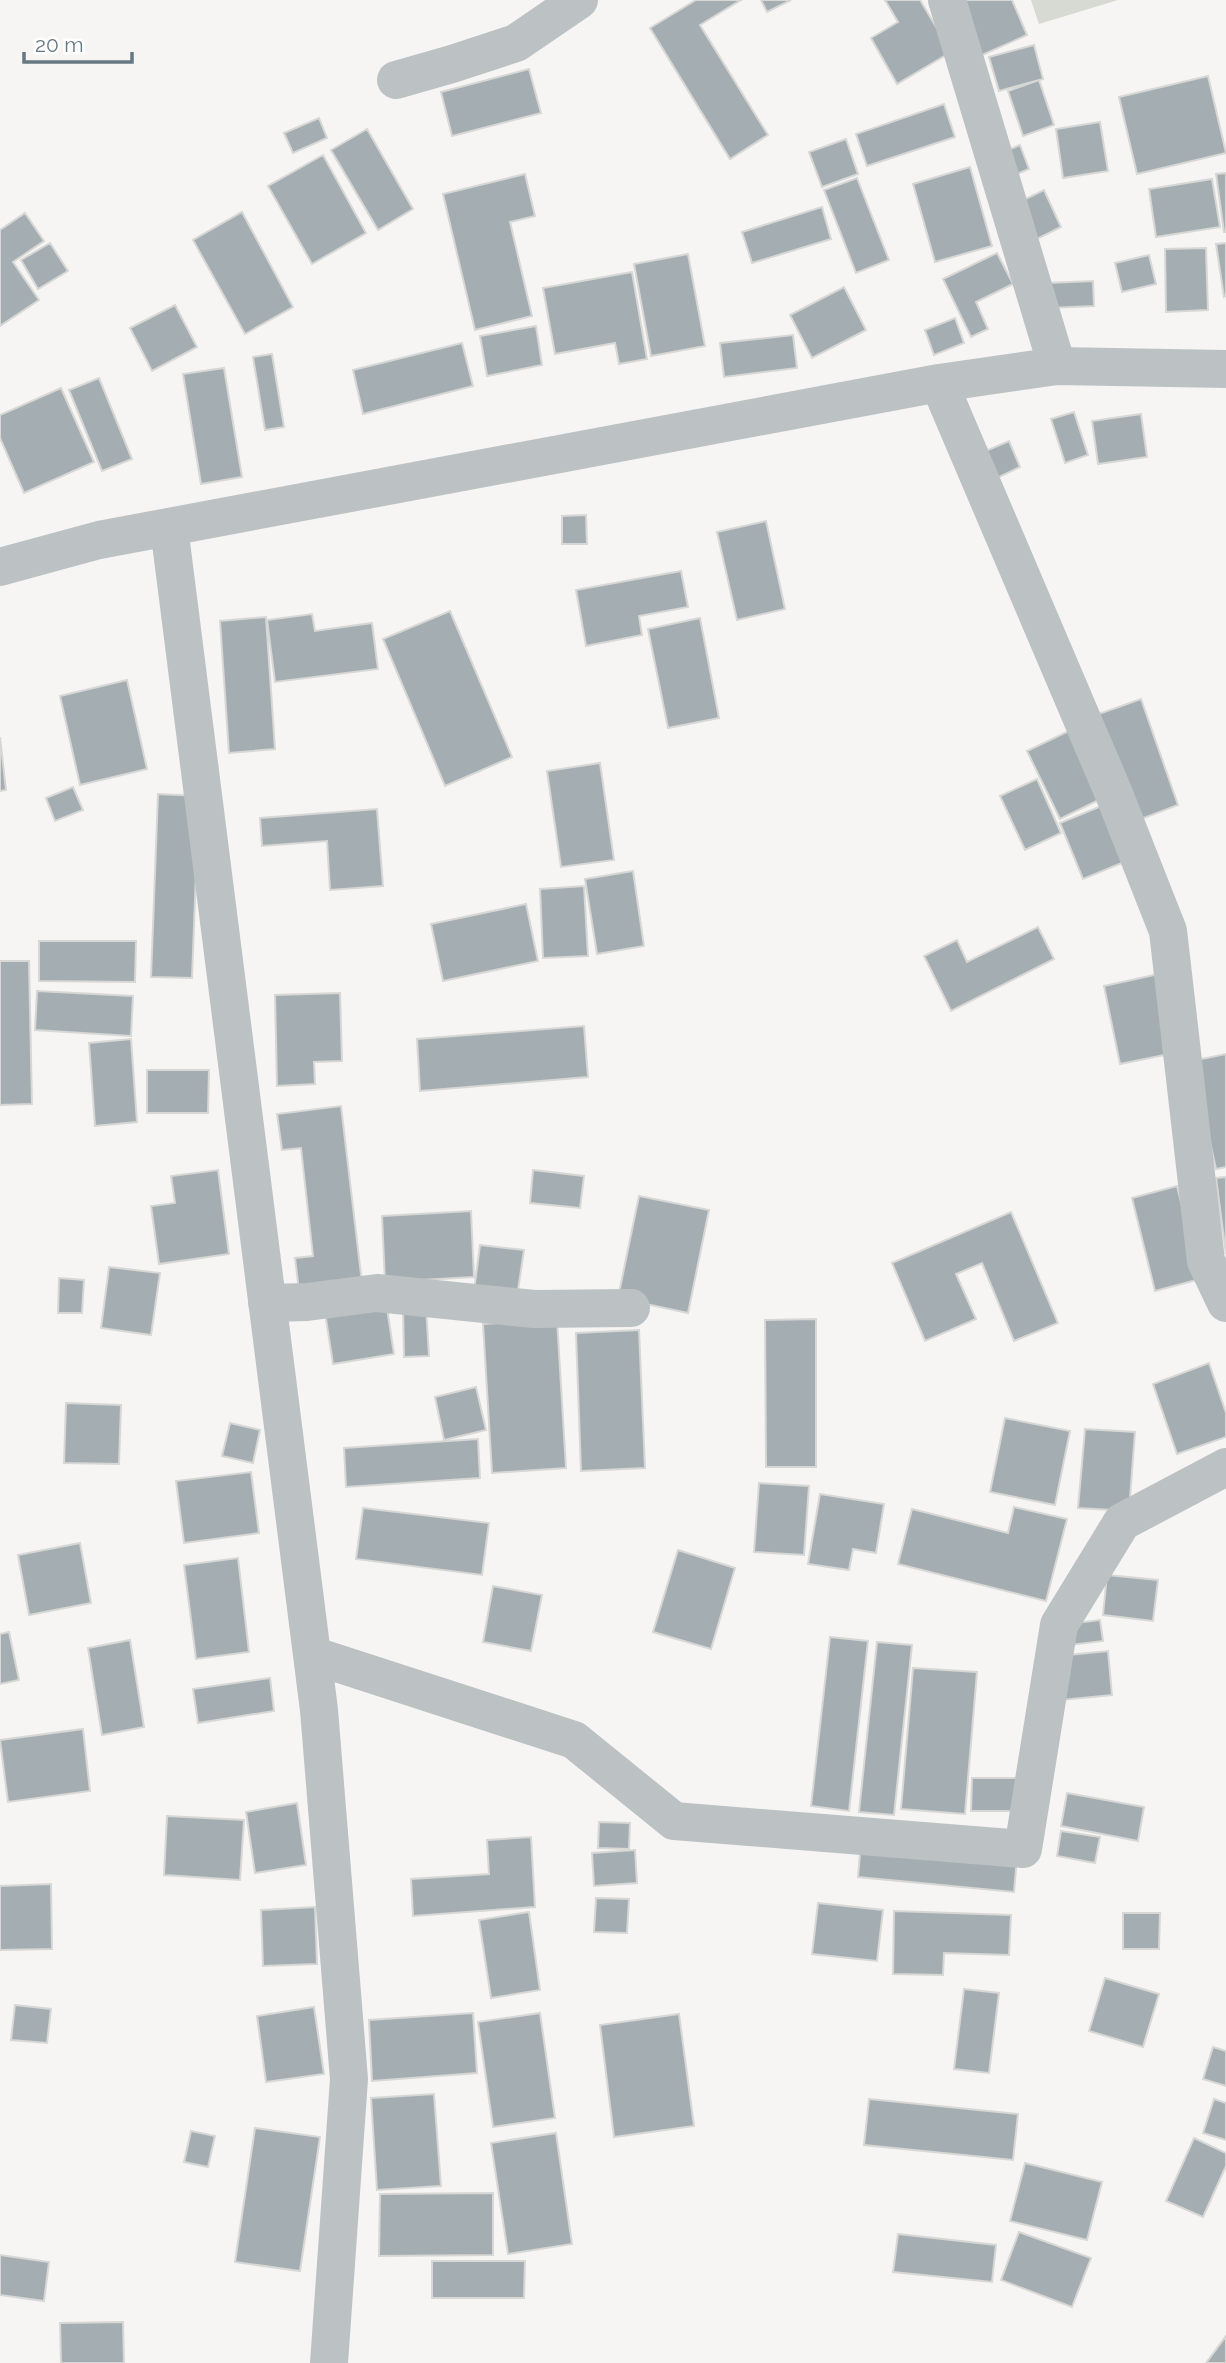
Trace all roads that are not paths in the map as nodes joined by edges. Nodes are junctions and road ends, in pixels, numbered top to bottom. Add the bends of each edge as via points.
1 (579, 0) edge
2 (947, 0) edge
3 (397, 80) dead end
4 (1057, 366) junction
5 (1226, 369) edge
6 (939, 383) junction
7 (169, 527) junction
8 (0, 567) edge
9 (267, 1303) junction
10 (1226, 1303) edge
11 (631, 1308) dead end
12 (1226, 1467) edge
13 (312, 1655) junction
14 (329, 2363) edge

1 - 3 street via 516,43
2 - 4 street
4 - 5 street
4 - 6 street
6 - 7 street
6 - 10 street via 1168,931 1206,1261
7 - 8 street
7 - 9 street
9 - 11 street via 377,1293 534,1309
9 - 13 street
12 - 13 street via 1122,1522 1059,1625 1023,1849 674,1821 575,1740
13 - 14 street via 349,2079

